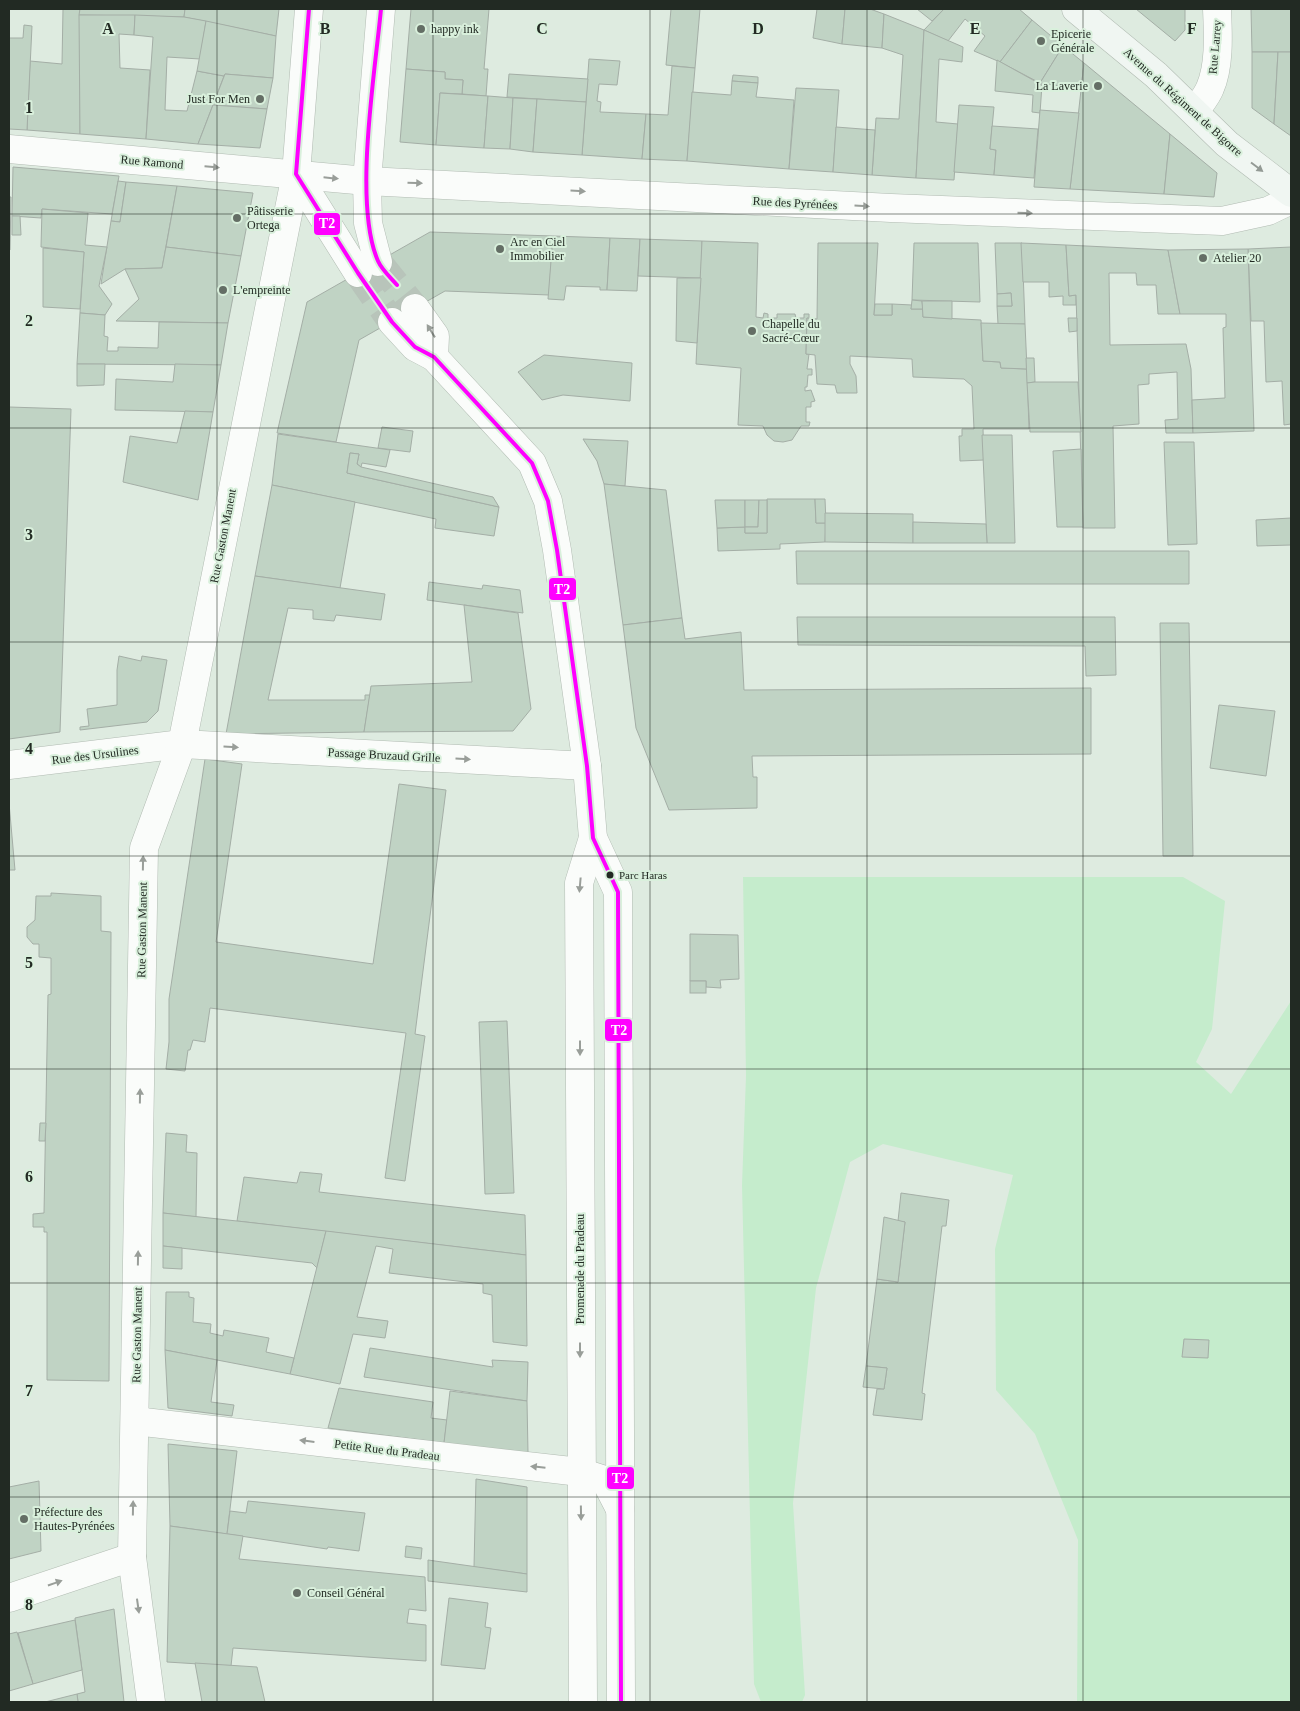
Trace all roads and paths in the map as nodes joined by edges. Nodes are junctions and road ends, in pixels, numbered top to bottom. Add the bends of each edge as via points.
1 (309, 9) edge
2 (381, 9) edge
3 (1076, 9) edge
4 (1217, 9) edge
5 (1195, 111) junction
6 (9, 149) edge
7 (296, 174) junction
8 (367, 182) junction
9 (1291, 193) edge
10 (1291, 200) edge
11 (403, 315) tunnel mouth
12 (182, 744) junction
13 (9, 766) edge
14 (587, 766) junction
15 (593, 838) junction
16 (135, 1421) junction
17 (580, 1472) junction
18 (620, 1509) junction
19 (132, 1557) junction
20 (9, 1598) edge
21 (152, 1702) edge
22 (583, 1702) edge
23 (622, 1702) edge

1 - 7 street, Rue Gaston Manent
2 - 8 street
3 - 5 main road, Avenue du Régiment de Bigorre
4 - 5 street, Rue Larrey via 1216,61 1210,88
5 -> 9 main road, Avenue du Régiment de Bigorre via 1227,144
6 -> 7 street, Rue Ramond
7 -> 8 street, Rue des Pyrénées
7 - 8 street via 368,267
7 - 12 street, Rue Gaston Manent
8 -> 10 street, Rue des Pyrénées via 1222,221 1268,211
11 - 14 street, Promenade du Pradeau via 415,347 434,357 532,463 548,501
12 - 13 street, Rue des Ursulines
12 -> 14 street, Passage Bruzaud Grille
16 -> 12 street, Rue Gaston Manent via 144,848
14 - 15 street, Promenade du Pradeau
15 -> 17 street, Promenade du Pradeau via 579,883
15 - 18 street, Promenade du Pradeau via 618,892
17 -> 16 street, Petite Rue du Pradeau
19 -> 16 street, Rue Gaston Manent
17 - 18 street, Petite Rue du Pradeau via 605,1480
17 -> 22 street, Promenade du Pradeau
18 - 23 street, Promenade du Pradeau
20 -> 19 street
19 -> 21 street, Rue Gaston Manent

